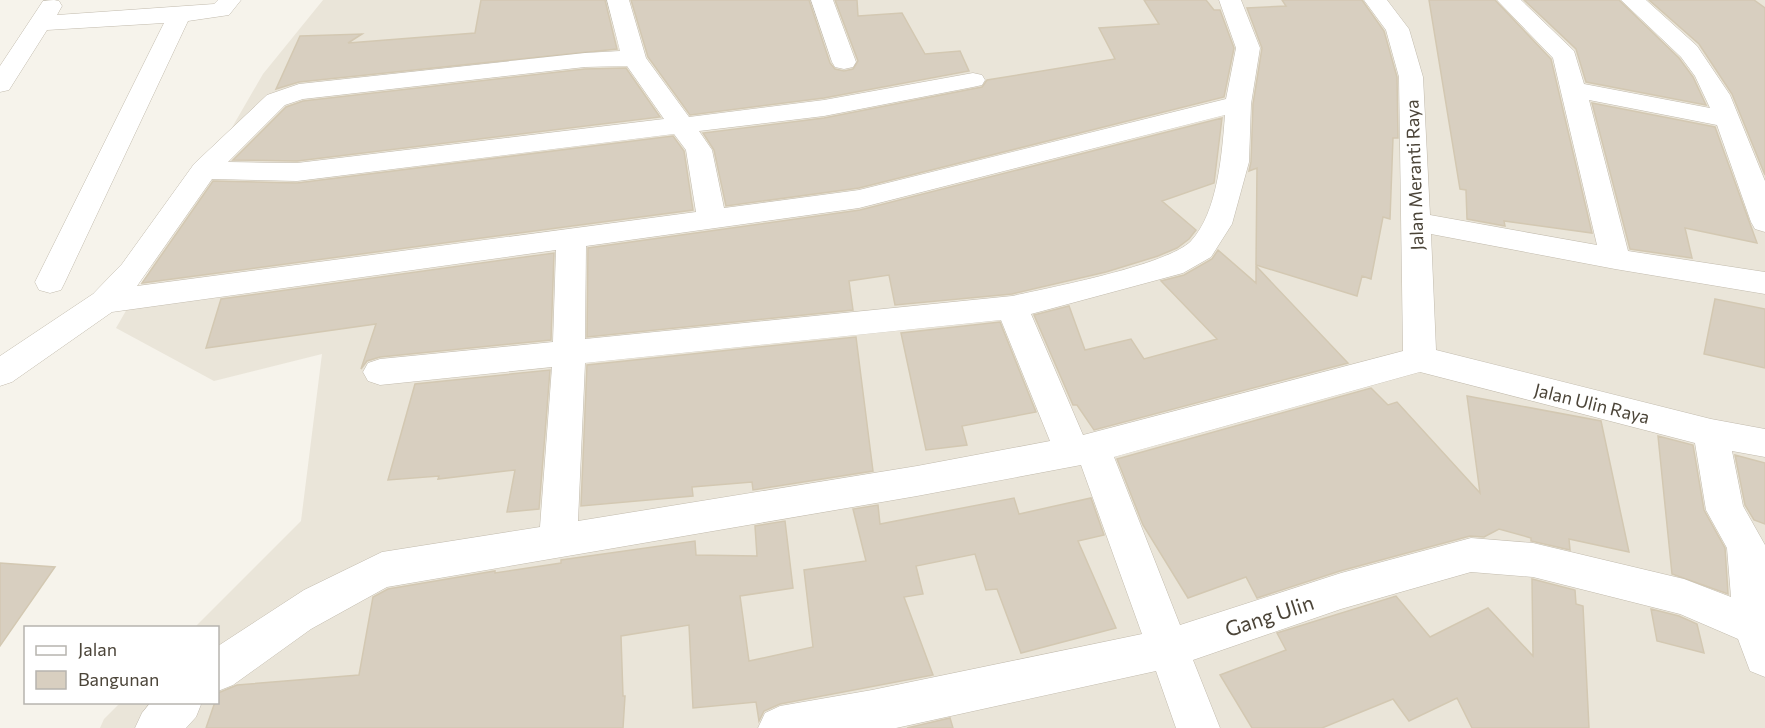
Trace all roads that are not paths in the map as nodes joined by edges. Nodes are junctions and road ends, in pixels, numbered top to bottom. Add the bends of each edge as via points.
1 (56, 0) edge
2 (230, 0) edge
3 (618, 0) edge
4 (822, 0) edge
5 (1234, 0) edge
6 (1375, 0) edge
7 (1508, 0) edge
8 (1632, 0) edge
9 (179, 15) junction
10 (40, 23) junction
11 (634, 58) junction
12 (844, 62) dead end
13 (973, 80) dead end
14 (0, 85) edge
15 (1575, 90) junction
16 (1238, 104) junction
17 (1726, 119) junction
18 (682, 126) junction
19 (204, 170) junction
20 (712, 219) junction
21 (1417, 222) junction
22 (1765, 222) edge
23 (571, 238) junction
24 (1615, 259) junction
25 (50, 282) dead end
26 (1765, 283) edge
27 (104, 302) junction
28 (1012, 307) junction
29 (569, 353) junction
30 (1420, 359) junction
31 (380, 372) dead end
32 (0, 373) edge
33 (1711, 434) junction
34 (1765, 443) edge
35 (1083, 450) junction
36 (558, 541) junction
37 (1759, 641) edge
38 (1170, 648) junction
39 (219, 670) edge
40 (179, 704) edge
41 (157, 728) edge
42 (780, 728) edge
43 (1198, 728) edge

1 - 10 street
2 - 9 street via 221,10
3 - 11 street
4 - 12 street
5 - 16 street via 1248,48
6 - 21 street, Jalan Meranti Raya via 1397,29 1411,77
7 - 15 street via 1562,52
8 - 17 street via 1697,61
9 - 10 street
9 - 25 street
10 - 14 street
11 - 18 street
11 - 19 street via 299,92 276,100
13 - 18 street via 824,108
15 - 17 street
15 - 24 street
16 - 20 street via 859,199
16 - 28 street via 1235,162 1218,224 1200,250 1172,266
17 - 22 street
18 - 19 street via 297,172
18 - 20 street via 699,150
19 - 27 street via 133,272
20 - 23 street
21 - 24 street
21 - 30 street, Jalan Meranti Raya
23 - 27 street
23 - 29 street
24 - 26 street
27 - 32 street
28 - 29 street
28 - 35 street
29 - 31 street
29 - 36 street
30 - 33 street, Jalan Ulin Raya
30 - 35 street
33 - 34 street, Jalan Ulin Raya
33 - 37 street via 1725,510 1746,545
35 - 36 street
35 - 38 street
36 - 39 street via 382,570 348,585
37 - 38 street, Gang Ulin via 1684,597 1533,560 1471,555 1341,591
38 - 42 street, Gang Ulin
38 - 43 street
40 - 41 street

